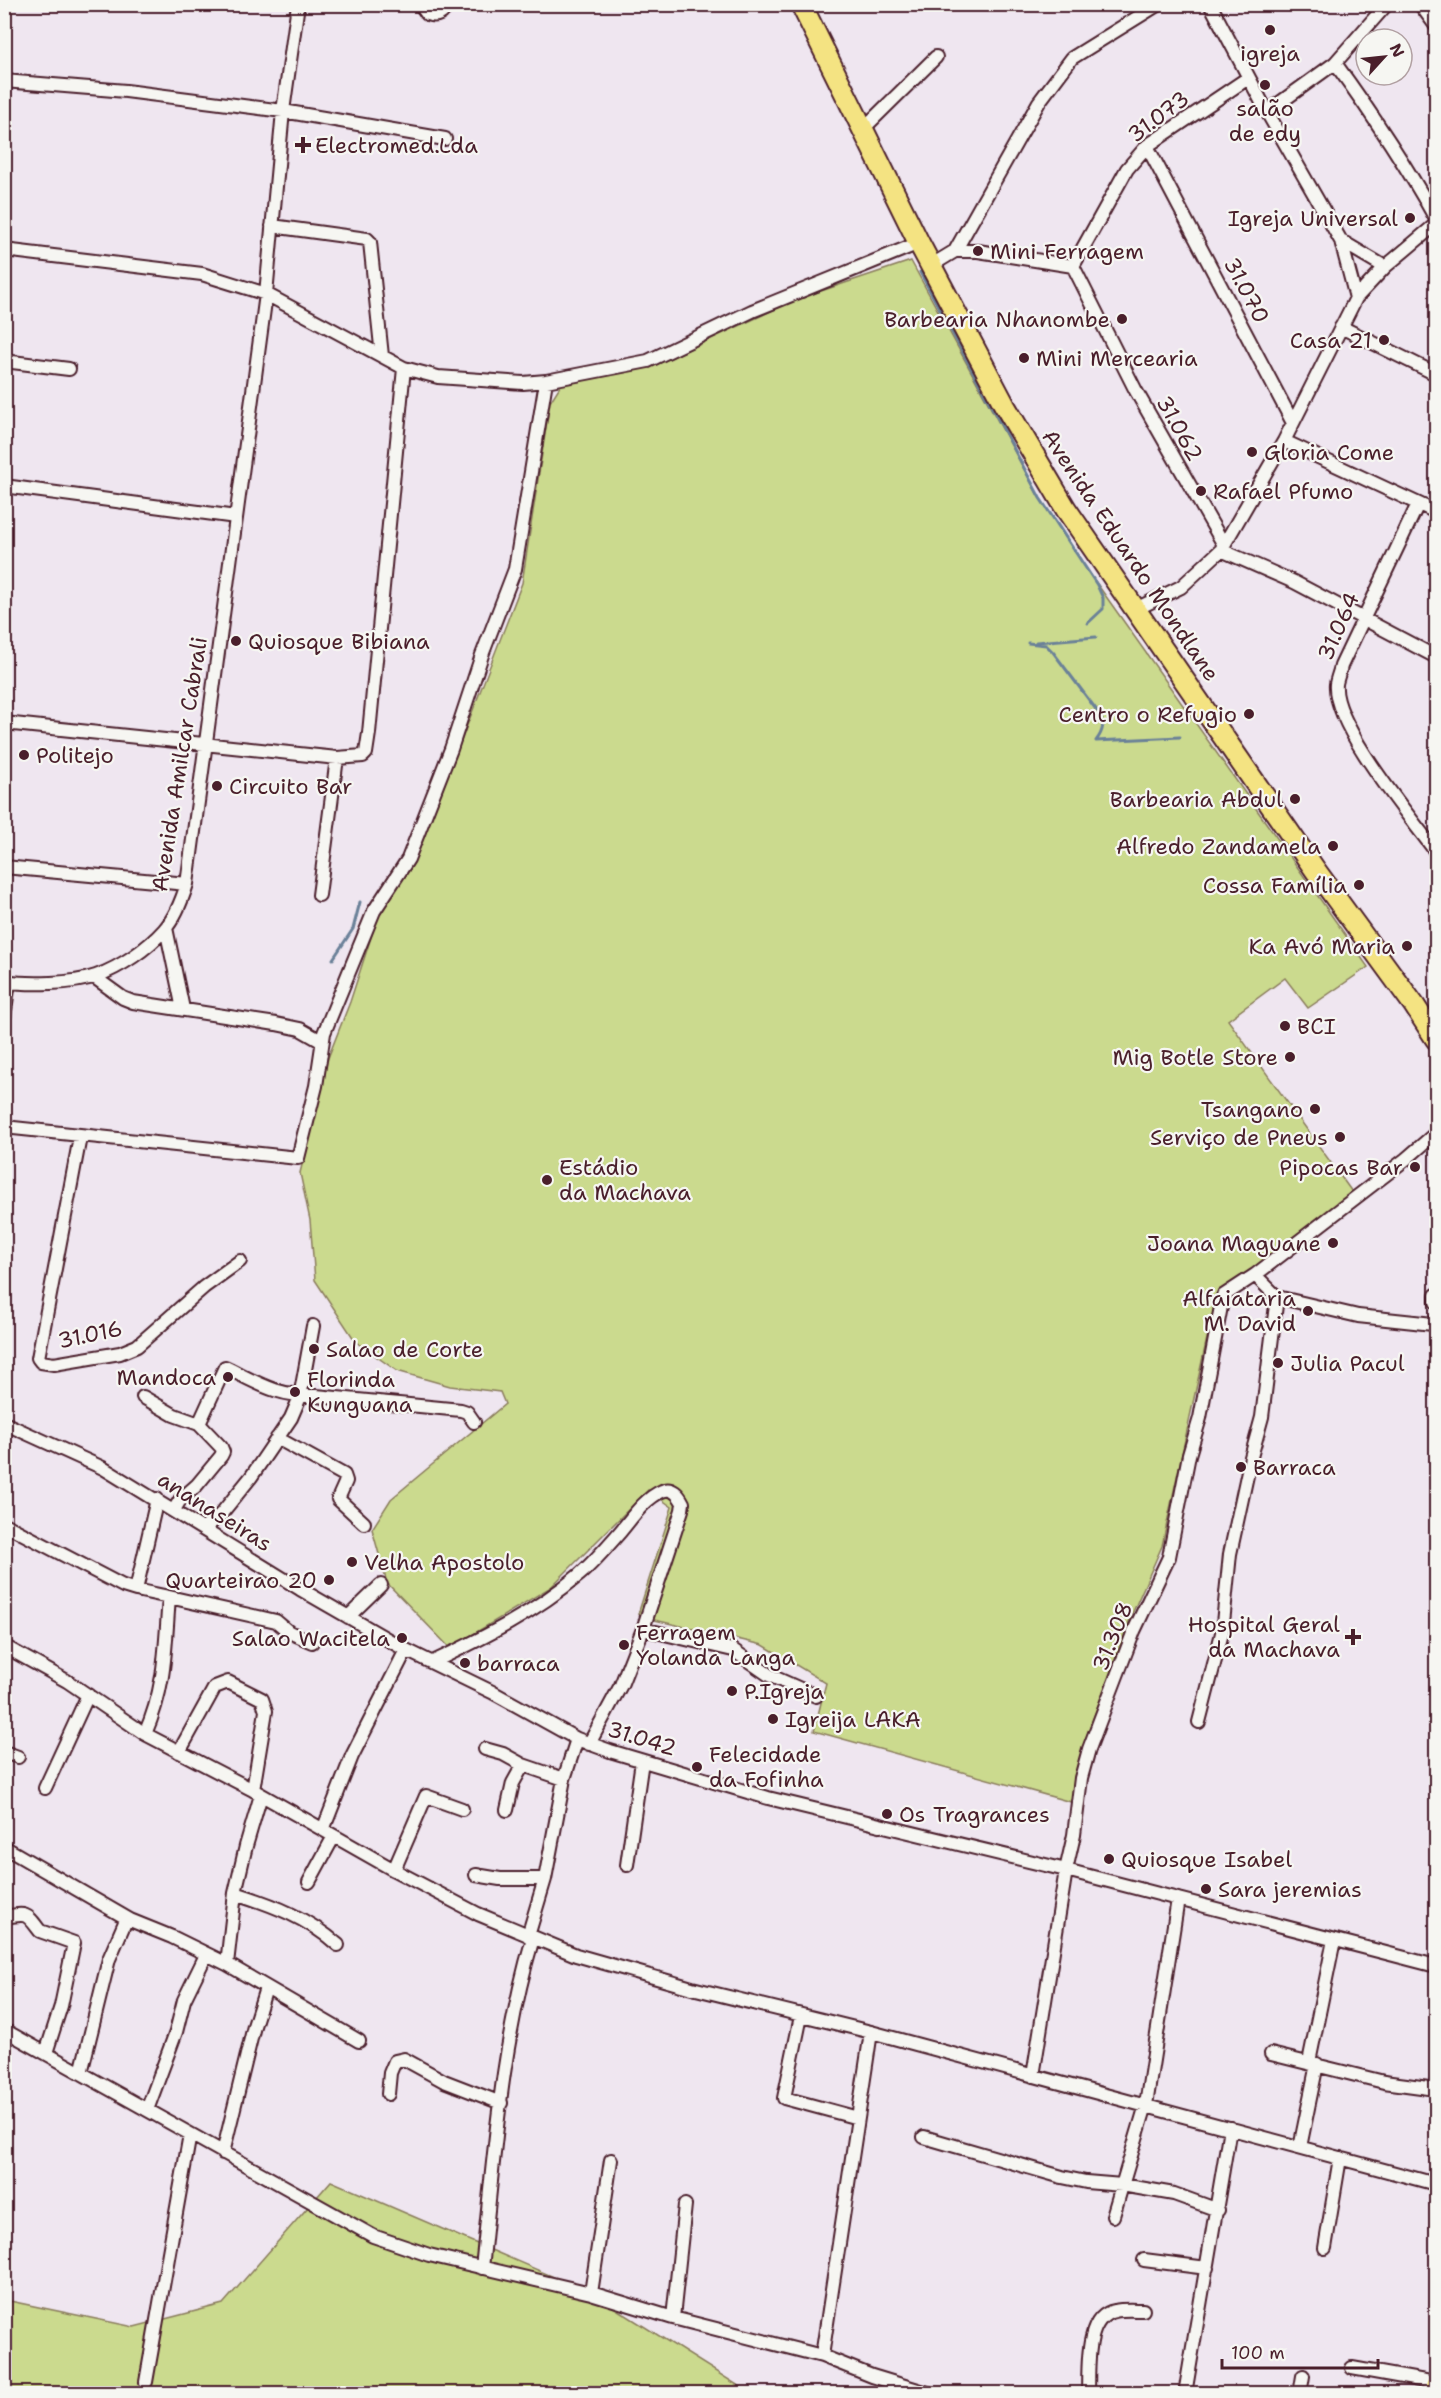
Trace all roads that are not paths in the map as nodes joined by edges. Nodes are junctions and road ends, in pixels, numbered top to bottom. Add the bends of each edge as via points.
1 (298, 4) edge
2 (447, 4) edge
3 (801, 4) edge
4 (1159, 4) edge
5 (1210, 4) edge
6 (1387, 4) edge
7 (1420, 4) edge
8 (419, 6) edge
9 (1437, 26) edge
10 (936, 57) dead end
11 (1335, 63) junction
12 (1248, 78) junction
13 (4, 81) edge
14 (283, 111) junction
15 (1267, 112) junction
16 (862, 130) junction
17 (445, 139) dead end
18 (1147, 146) junction
19 (272, 226) junction
20 (1435, 227) edge
21 (1341, 241) junction
22 (919, 243) junction
23 (4, 250) edge
24 (955, 251) junction
25 (932, 265) junction
26 (1073, 266) junction
27 (1385, 267) junction
28 (266, 294) junction
29 (1356, 298) junction
30 (1341, 327) junction
31 (382, 356) junction
32 (4, 361) edge
33 (404, 368) junction
34 (69, 369) dead end
35 (1437, 374) edge
36 (546, 381) junction
37 (1293, 423) junction
38 (1284, 441) junction
39 (4, 486) edge
40 (1418, 504) junction
41 (1435, 509) edge
42 (236, 517) junction
43 (1222, 548) junction
44 (1134, 610) junction
45 (1364, 619) junction
46 (1437, 657) edge
47 (4, 723) edge
48 (207, 743) junction
49 (337, 758) junction
50 (1437, 852) edge
51 (4, 867) edge
52 (187, 885) junction
53 (319, 895) dead end
54 (166, 928) junction
55 (94, 976) junction
56 (7, 982) edge
57 (1414, 1005) junction
58 (183, 1009) junction
59 (4, 1018) edge
60 (1437, 1024) edge
61 (1437, 1039) edge
62 (321, 1041) junction
63 (4, 1127) edge
64 (1437, 1133) edge
65 (80, 1137) junction
66 (240, 1261) dead end
67 (1255, 1275) junction
68 (1437, 1295) edge
69 (1277, 1297) junction
70 (1437, 1302) edge
71 (1437, 1322) edge
72 (313, 1326) dead end
73 (143, 1397) dead end
74 (300, 1397) junction
75 (474, 1422) dead end
76 (4, 1423) edge
77 (199, 1424) junction
78 (277, 1438) junction
79 (157, 1499) junction
80 (174, 1510) junction
81 (364, 1523) dead end
82 (4, 1524) edge
83 (204, 1529) junction
84 (381, 1585) dead end
85 (136, 1590) junction
86 (169, 1597) junction
87 (348, 1617) junction
88 (643, 1629) junction
89 (312, 1642) dead end
90 (4, 1646) edge
91 (406, 1650) junction
92 (433, 1662) junction
93 (88, 1695) junction
94 (816, 1696) dead end
95 (1199, 1722) dead end
96 (145, 1734) junction
97 (583, 1741) junction
98 (485, 1749) dead end
99 (4, 1752) edge
100 (179, 1752) junction
101 (18, 1757) dead end
102 (642, 1761) junction
103 (523, 1765) junction
104 (564, 1779) junction
105 (45, 1788) dead end
106 (257, 1792) junction
107 (462, 1809) dead end
108 (507, 1810) dead end
109 (329, 1833) junction
110 (4, 1847) edge
111 (627, 1865) dead end
112 (394, 1870) junction
113 (1066, 1870) junction
114 (476, 1875) dead end
115 (545, 1879) junction
116 (309, 1882) dead end
117 (235, 1893) junction
118 (1178, 1899) junction
119 (4, 1917) edge
120 (130, 1920) junction
121 (531, 1937) junction
122 (1334, 1940) junction
123 (338, 1945) dead end
124 (206, 1955) junction
125 (227, 1964) junction
126 (1437, 1966) edge
127 (266, 1988) junction
128 (801, 2016) junction
129 (4, 2030) edge
130 (871, 2032) junction
131 (360, 2041) dead end
132 (46, 2053) junction
133 (1271, 2054) dead end
134 (1313, 2063) junction
135 (81, 2073) junction
136 (1033, 2076) junction
137 (1437, 2089) edge
138 (388, 2094) dead end
139 (501, 2103) junction
140 (1146, 2105) junction
141 (147, 2110) junction
142 (858, 2118) junction
143 (1230, 2128) junction
144 (190, 2134) junction
145 (924, 2137) dead end
146 (1300, 2147) junction
147 (223, 2153) junction
148 (1340, 2158) junction
149 (610, 2160) dead end
150 (1437, 2184) edge
151 (1122, 2185) junction
152 (685, 2205) dead end
153 (1218, 2210) junction
154 (1113, 2216) dead end
155 (1325, 2248) dead end
156 (1144, 2260) dead end
157 (482, 2268) junction
158 (1207, 2268) junction
159 (591, 2293) junction
160 (1143, 2310) dead end
161 (673, 2318) junction
162 (822, 2356) junction
163 (1352, 2368) dead end
164 (1303, 2376) dead end
165 (146, 2382) dead end
166 (1437, 2385) edge
167 (931, 2394) edge
168 (1088, 2394) edge
169 (1185, 2394) edge
170 (1300, 2394) edge
171 (1435, 2394) edge

1 - 14 street, Avenida Amilcar Cabrali
2 - 8 street via 435,16
3 - 16 main road, Avenida Eduardo Mondlane
4 - 24 street via 1072,58 1039,102
5 - 12 street
6 - 11 street
7 - 9 street
10 - 16 street
11 - 15 street
11 - 20 street via 1414,179
12 - 15 street
12 - 18 street, 31.073
13 - 14 street via 126,91
14 - 17 street
14 - 19 street, Avenida Amilcar Cabrali
15 - 21 street
16 - 22 main road, Avenida Eduardo Mondlane
18 - 26 street, 31.073 via 1127,169
18 - 37 street, 31.070
19 - 28 street, Avenida Amilcar Cabrali
19 - 31 street via 370,242
20 - 27 street
21 - 27 street
21 - 29 street
22 - 25 main road, Avenida Eduardo Mondlane
22 - 36 street via 752,311 648,361
23 - 28 street via 202,274
24 - 25 street
24 - 26 street
25 - 44 main road, Avenida Eduardo Mondlane via 1005,406 1066,509
26 - 43 street, 31.062
27 - 29 street
28 - 31 street
28 - 42 street, Avenida Amilcar Cabrali
29 - 30 street
30 - 35 street
30 - 37 street
31 - 33 street
32 - 34 street
33 - 36 street via 467,380
33 - 49 street via 366,753 358,758
36 - 62 street via 515,569 408,859 374,910
37 - 38 street
38 - 40 street
38 - 43 street
39 - 42 street
40 - 41 street
40 - 45 street, 31.064
42 - 48 street, Avenida Amilcar Cabrali
43 - 44 street via 1181,587
43 - 45 street
44 - 57 main road, Avenida Eduardo Mondlane
45 - 46 street
45 - 50 street, 31.064 via 1341,666 1336,684 1338,698 1350,730
47 - 48 street
48 - 49 street
48 - 52 street, Avenida Amilcar Cabrali
49 - 53 street
51 - 52 street
52 - 54 street, Avenida Amilcar Cabrali
54 - 55 street, Avenida Amilcar Cabrali via 139,951
54 - 58 street
55 - 56 street, Avenida Amilcar Cabrali via 67,981
55 - 58 street via 133,1002
56 - 59 street
57 - 60 main road
57 - 61 main road, Avenida Eduardo Mondlane
58 - 62 street via 300,1029
62 - 65 street via 316,1086 298,1158
63 - 65 street
64 - 67 street, 31.308
65 - 66 street, 31.016 via 40,1362 54,1364 120,1353 137,1346
67 - 69 street
67 - 113 street, 31.308 via 1223,1296 1168,1557 1134,1631 1089,1749
68 - 70 street
69 - 71 street via 1358,1316
69 - 95 street via 1262,1417 1230,1554 1222,1633
72 - 74 street
73 - 77 street
74 - 75 street via 461,1410
74 - 77 street via 255,1384 225,1367
74 - 78 street
76 - 79 street, ananaseiras via 103,1468
77 - 80 street via 223,1452
78 - 81 street via 344,1475 346,1481 338,1499
78 - 83 street via 251,1477
79 - 80 street, ananaseiras
79 - 85 street
80 - 83 street, ananaseiras
82 - 85 street
83 - 87 street, ananaseiras
84 - 87 street
85 - 86 street
86 - 89 street via 276,1621
86 - 96 street via 164,1677
87 - 91 street, ananaseiras
88 - 92 street via 682,1510 683,1503 673,1490 661,1491 645,1502 580,1574 556,1593 520,1618
88 - 94 street via 733,1650 769,1675
88 - 97 street via 621,1685
90 - 93 street
91 - 92 street, ananaseiras
91 - 109 street via 352,1756
92 - 97 street, ananaseiras
93 - 96 street
93 - 105 street
96 - 100 street
97 - 102 street, 31.042
97 - 104 street
98 - 103 street
99 - 101 street
100 - 106 street
100 - 106 street via 215,1687 228,1682 262,1699 266,1711
102 - 111 street
102 - 113 street, 31.042 via 768,1798
103 - 104 street
103 - 108 street via 513,1783
104 - 115 street
106 - 109 street
106 - 117 street
107 - 112 street via 426,1796
109 - 112 street
109 - 116 street
110 - 120 street
112 - 121 street
113 - 118 street, 31.042
113 - 136 street, 31.308
114 - 115 street
115 - 121 street
117 - 123 street via 310,1923
117 - 125 street
118 - 122 street, 31.042
118 - 140 street
119 - 132 street via 26,1916 34,1920 40,1931 74,1943
120 - 124 street
120 - 135 street via 122,1926 109,1959
121 - 128 street via 576,1955
121 - 139 street via 510,2032
122 - 126 street, 31.042
122 - 134 street
124 - 125 street
124 - 141 street via 184,2000
125 - 127 street
127 - 131 street
127 - 147 street
128 - 130 street
128 - 142 street via 784,2098
129 - 132 street
130 - 136 street
130 - 142 street
132 - 135 street
133 - 134 street
134 - 137 street via 1384,2082
134 - 146 street
135 - 141 street
136 - 140 street
138 - 139 street via 395,2061 404,2059 444,2081
139 - 157 street
140 - 143 street
140 - 151 street
141 - 144 street
142 - 162 street
143 - 146 street
143 - 153 street
144 - 147 street
144 - 165 street
145 - 151 street via 1062,2177
146 - 148 street
147 - 157 street via 373,2236
148 - 150 street
148 - 155 street
149 - 159 street
151 - 153 street via 1173,2194
151 - 154 street
152 - 161 street
153 - 158 street
156 - 158 street
157 - 159 street
158 - 169 street
159 - 161 street
160 - 168 street via 1113,2311 1097,2323 1090,2339
161 - 162 street
162 - 167 street
163 - 166 street
164 - 170 street
166 - 171 main road

